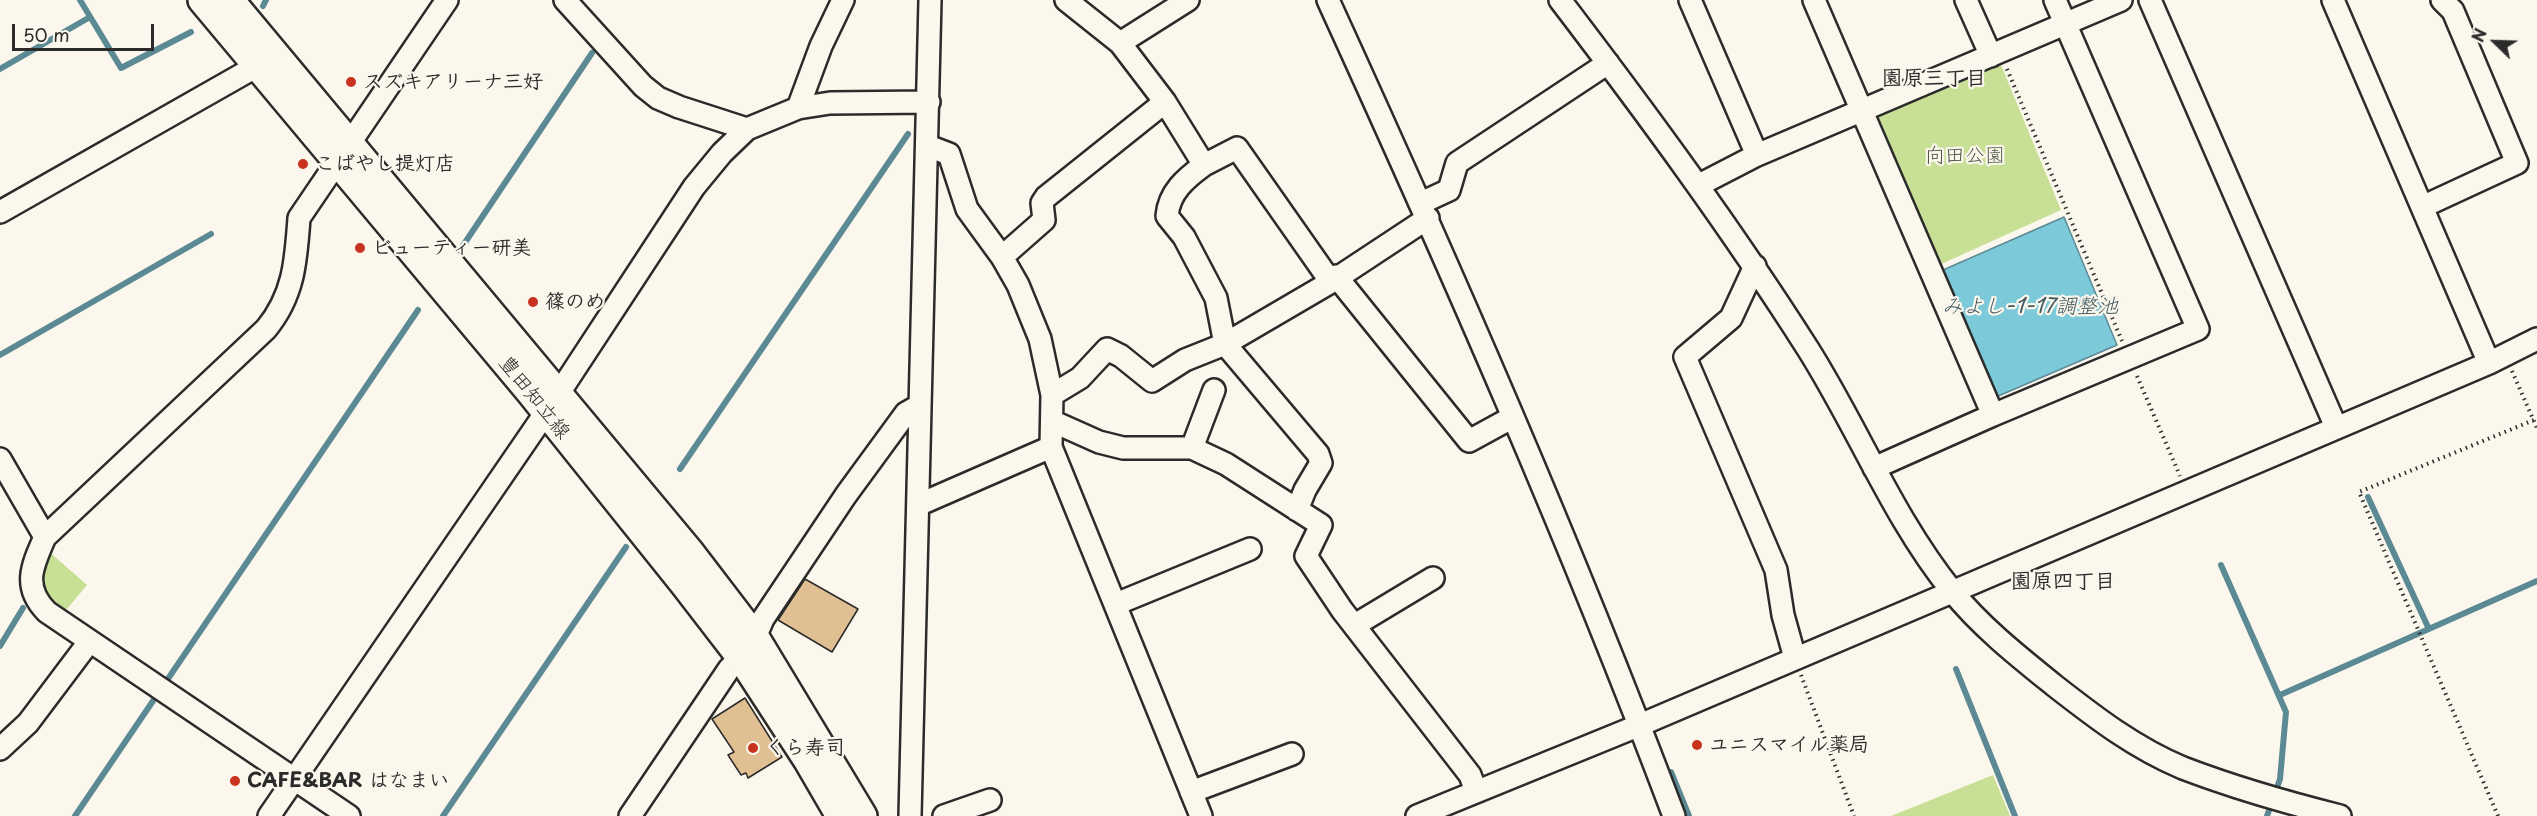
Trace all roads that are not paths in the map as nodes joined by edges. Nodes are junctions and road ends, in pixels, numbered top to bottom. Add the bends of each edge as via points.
1 (202, 0) edge
2 (230, 0) edge
3 (447, 0) edge
4 (565, 0) edge
5 (843, 0) edge
6 (930, 0) edge
7 (1066, 0) edge
8 (1188, 0) edge
9 (1328, 0) edge
10 (1560, 0) edge
11 (1690, 0) edge
12 (1814, 0) edge
13 (1966, 0) edge
14 (2055, 0) edge
15 (2121, 0) edge
16 (2150, 0) edge
17 (2333, 0) edge
18 (2442, 0) edge
19 (2065, 24) junction
20 (1120, 43) junction
21 (1995, 54) junction
22 (1608, 63) junction
23 (257, 66) junction
24 (929, 102) junction
25 (1165, 102) junction
26 (798, 108) junction
27 (1862, 112) junction
28 (747, 129) junction
29 (928, 146) junction
30 (342, 153) junction
31 (1757, 155) junction
32 (1204, 165) junction
33 (1699, 185) junction
34 (2422, 207) junction
35 (1424, 211) junction
36 (0, 213) edge
37 (1002, 257) junction
38 (1755, 266) junction
39 (1333, 279) junction
40 (2537, 339) edge
41 (1225, 344) junction
42 (2497, 359) junction
43 (1214, 390) dead end
44 (1052, 395) junction
45 (552, 404) junction
46 (920, 405) junction
47 (1993, 415) junction
48 (1513, 417) junction
49 (1052, 421) junction
50 (2336, 427) junction
51 (1051, 447) junction
52 (1192, 448) junction
53 (0, 459) edge
54 (1874, 468) junction
55 (918, 505) junction
56 (1297, 510) junction
57 (45, 537) junction
58 (1250, 549) dead end
59 (1432, 578) dead end
60 (1952, 591) junction
61 (1116, 604) junction
62 (1355, 625) junction
63 (89, 642) junction
64 (748, 648) junction
65 (1795, 658) junction
66 (1640, 725) junction
67 (0, 749) edge
68 (1292, 753) dead end
69 (294, 779) junction
70 (1476, 791) junction
71 (1191, 792) junction
72 (990, 800) dead end
73 (269, 816) edge
74 (349, 816) edge
75 (630, 816) edge
76 (840, 816) edge
77 (863, 816) edge
78 (910, 816) edge
79 (944, 816) edge
80 (1201, 816) edge
81 (1417, 816) edge
82 (1674, 816) edge
83 (2340, 816) edge

1 - 23 main road, 豊田知立線
2 - 30 main road, 豊田知立線
3 - 30 street
4 - 28 street via 658,98
5 - 26 street
6 - 24 street
7 - 20 street
8 - 20 street
9 - 35 street
10 - 22 street
11 - 31 street
12 - 27 street
13 - 21 street
14 - 19 street
15 - 19 street
16 - 50 street
17 - 34 street
18 - 34 street via 2453,11 2517,163
19 - 21 street
19 - 47 street via 2198,329
20 - 25 street
21 - 27 street
22 - 33 street
22 - 35 street via 1456,164 1449,190
23 - 30 main road, 豊田知立線
23 - 36 street
24 - 26 street via 830,103
24 - 29 street
25 - 32 street
25 - 37 street via 1046,197 1042,203 1044,220
26 - 28 street
27 - 31 street
27 - 47 street
28 - 45 street via 694,187
29 - 37 street via 949,154 968,209
29 - 46 street
30 - 45 main road, 豊田知立線
30 - 57 street via 299,218 297,254 282,309 258,338
31 - 33 street
32 - 39 street via 1237,148
32 - 41 street via 1177,189 1167,216 1185,237 1216,298
33 - 38 street
34 - 42 street
35 - 39 street
35 - 48 street
37 - 44 street via 1040,339
38 - 54 street via 1819,366
38 - 65 street via 1731,318 1685,357 1776,570
39 - 41 street
39 - 48 street via 1469,441
40 - 42 street
41 - 44 street via 1185,360 1152,381 1107,349 1080,378
41 - 56 street via 1318,454 1321,463
42 - 50 street
43 - 52 street
44 - 49 street
45 - 64 main road, 豊田知立線
45 - 69 street
46 - 55 street
46 - 64 street via 906,413 846,495 763,619
47 - 54 street
48 - 66 street
49 - 51 street
49 - 52 street via 1123,448
50 - 60 street
51 - 55 street
51 - 61 street
52 - 56 street via 1226,464
53 - 57 street
54 - 60 street
55 - 78 street
56 - 62 street via 1321,525 1306,556
57 - 63 street via 34,561 32,592 47,612
58 - 61 street
59 - 62 street
60 - 65 street
60 - 83 street via 2016,654 2106,726 2139,746 2184,768
61 - 71 street
62 - 70 street via 1470,775
63 - 67 street via 28,723
63 - 69 street
64 - 75 street via 729,669
64 - 76 main road, 豊田知立線
64 - 77 main road, 豊田知立線
65 - 66 street
66 - 70 street
66 - 82 street
68 - 71 street
69 - 73 street
69 - 74 street
70 - 81 street
71 - 80 street
72 - 79 street

